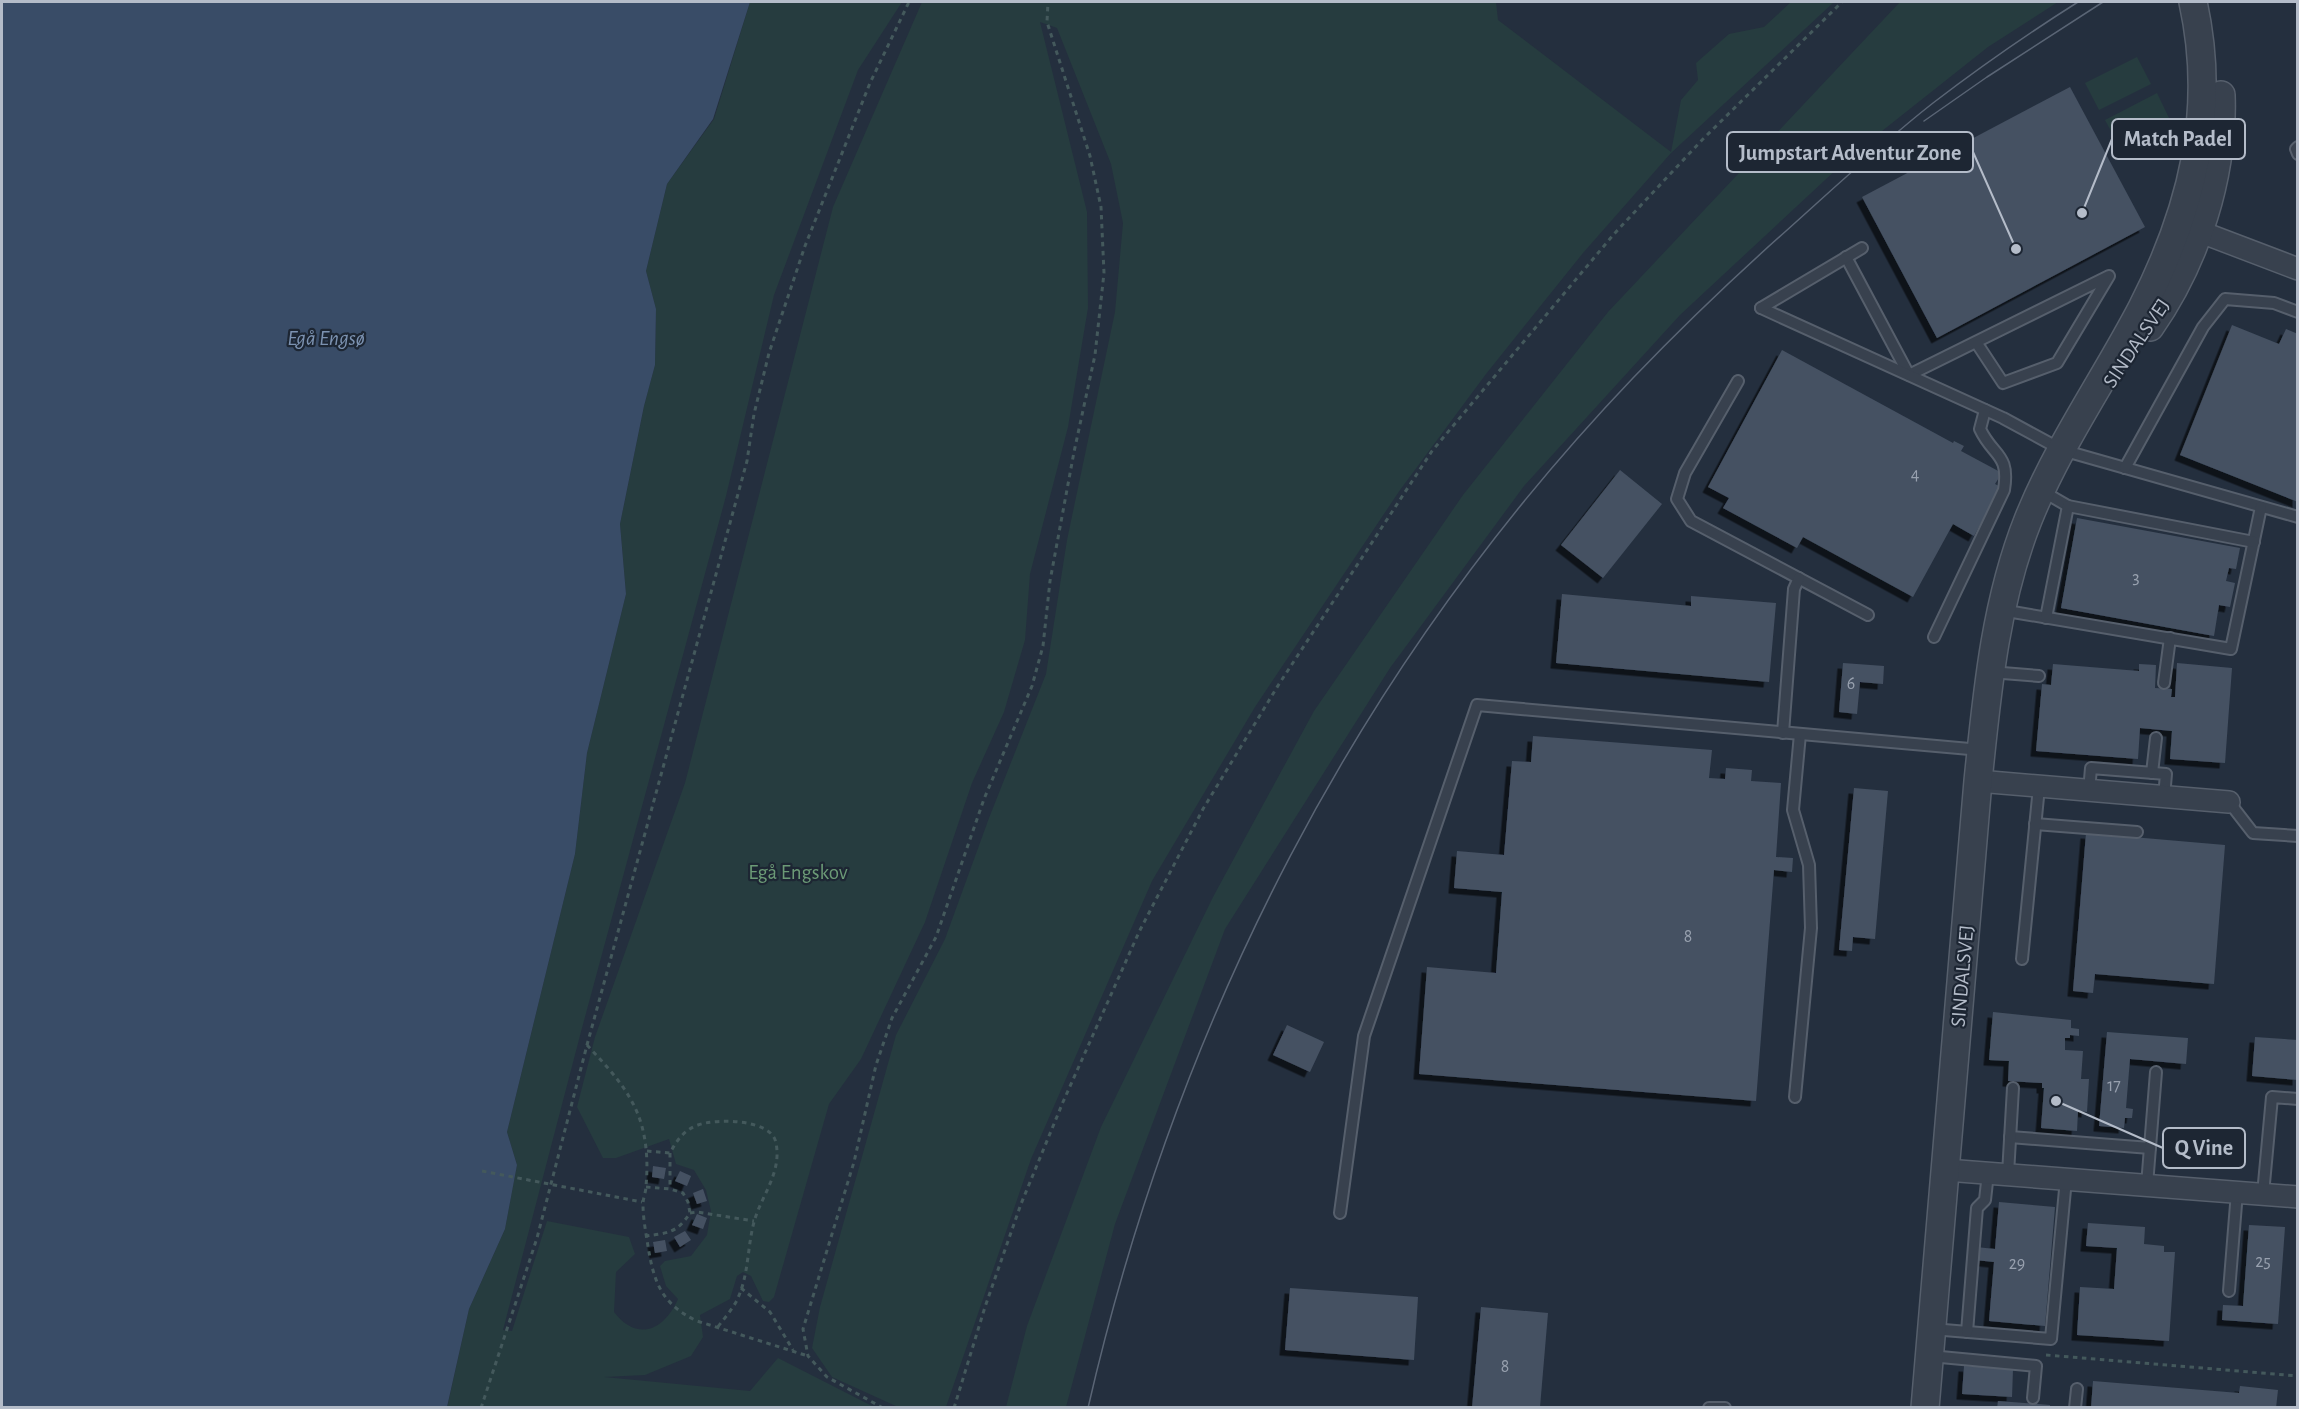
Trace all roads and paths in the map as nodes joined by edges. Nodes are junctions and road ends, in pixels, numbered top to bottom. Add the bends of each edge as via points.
1 (909, 2) edge
2 (1048, 2) edge
3 (1842, 2) edge
4 (2193, 2) edge
5 (2210, 2) edge
6 (2298, 147) edge
7 (2298, 154) edge
8 (2189, 227) junction
9 (1862, 248) dead end
10 (1846, 257) junction
11 (2298, 269) edge
12 (2298, 312) edge
13 (1976, 342) junction
14 (1909, 375) junction
15 (1738, 381) dead end
16 (1985, 410) junction
17 (2062, 450) junction
18 (2125, 468) junction
19 (2042, 491) junction
20 (2068, 506) junction
21 (2261, 507) junction
22 (2298, 517) edge
23 (2254, 542) junction
24 (1799, 578) junction
25 (2001, 610) junction
26 (1868, 615) dead end
27 (2046, 618) junction
28 (1934, 637) dead end
29 (2170, 638) junction
30 (1990, 672) junction
31 (2040, 676) dead end
32 (2164, 683) dead end
33 (1783, 733) junction
34 (1800, 734) junction
35 (2156, 738) dead end
36 (1981, 750) junction
37 (2152, 773) junction
38 (1978, 782) junction
39 (2039, 787) junction
40 (2089, 791) junction
41 (2164, 797) junction
42 (2229, 802) joint
43 (2035, 824) junction
44 (2137, 832) dead end
45 (2298, 836) edge
46 (2022, 959) dead end
47 (587, 1045) junction
48 (2156, 1072) dead end
49 (2013, 1088) dead end
50 (1795, 1096) dead end
51 (2298, 1099) edge
52 (2010, 1137) junction
53 (2150, 1148) junction
54 (647, 1151) junction
55 (670, 1153) junction
56 (1946, 1170) junction
57 (482, 1171) dead end
58 (1998, 1174) junction
59 (2066, 1179) junction
60 (550, 1185) junction
61 (2147, 1185) junction
62 (646, 1187) junction
63 (670, 1189) junction
64 (2237, 1192) junction
65 (2263, 1194) junction
66 (2298, 1197) edge
67 (642, 1202) junction
68 (690, 1213) junction
69 (1340, 1213) dead end
70 (754, 1221) junction
71 (646, 1236) junction
72 (741, 1288) junction
73 (2229, 1291) dead end
74 (717, 1328) junction
75 (1932, 1329) junction
76 (1967, 1332) junction
77 (794, 1352) junction
78 (2037, 1354) dead end
79 (808, 1356) junction
80 (1930, 1356) junction
81 (2298, 1376) edge
82 (2077, 1389) dead end
83 (2033, 1398) dead end
84 (481, 1407) edge
85 (883, 1407) edge
86 (954, 1407) edge
87 (1709, 1407) edge
88 (1725, 1407) edge
89 (1925, 1407) edge
90 (2075, 1407) edge

1 - 47 path via 848,137 769,353 747,461
2 - 79 path via 1047,22 1090,156 1101,207 1104,273 1095,355 1050,581 1037,671 984,799 936,937 892,1018 876,1065 854,1162 804,1329
3 - 86 path via 1614,234 1469,407 1426,461 1279,684 1203,808 1139,932 1021,1204
4 - 8 street via 2202,61 2203,104
5 - 8 street via 2220,60 2221,105 2214,170
6 - 7 lane
8 - 11 street
8 - 17 street, SINDALSVEJ via 2180,275 2157,318
9 - 10 lane
10 - 14 lane
10 - 14 lane via 1761,308
12 - 18 lane via 2274,303 2225,299 2203,327
13 - 13 lane via 2099,281 2109,276 2057,363 2003,382
13 - 14 lane
14 - 16 lane
15 - 24 lane via 1685,473 1677,499 1691,521
16 - 17 lane
16 - 28 lane via 1980,429 2007,472 2004,490
17 - 18 lane
17 - 19 street, SINDALSVEJ
18 - 21 lane
19 - 20 lane
19 - 25 street, SINDALSVEJ via 2021,542
20 - 23 lane
20 - 27 lane
21 - 22 lane
21 - 23 lane
23 - 29 lane via 2231,649
24 - 26 lane
24 - 33 lane via 1794,590
25 - 27 lane
25 - 30 street, SINDALSVEJ
27 - 29 lane
29 - 32 lane
30 - 31 lane
30 - 36 street, SINDALSVEJ
33 - 34 lane
33 - 69 lane via 1477,705 1364,1036
34 - 36 lane
34 - 50 lane via 1793,810 1809,865 1811,928
35 - 37 lane
36 - 38 street, SINDALSVEJ
37 - 40 lane via 2091,768
37 - 41 lane via 2166,774
38 - 39 street
38 - 56 street, SINDALSVEJ
39 - 40 street
39 - 43 lane
40 - 41 street
41 - 42 street
42 - 45 lane via 2253,833
43 - 44 lane
43 - 46 lane
47 - 54 path via 618,1078 632,1100
47 - 60 path
48 - 53 lane
49 - 52 lane
51 - 65 lane via 2272,1097
52 - 53 lane
52 - 58 lane
53 - 61 lane
54 - 55 path
54 - 62 path
55 - 63 path
55 - 70 path via 680,1136 698,1125 742,1122 769,1131 776,1142 776,1162 771,1185
56 - 58 street
56 - 75 street, SINDALSVEJ
57 - 60 path
58 - 59 street
58 - 76 lane via 1977,1208
59 - 61 street
59 - 76 lane via 2051,1339
60 - 67 path
60 - 84 path via 537,1238
61 - 64 street
62 - 63 path
62 - 67 path
63 - 68 path via 682,1193
64 - 65 street
64 - 73 lane
65 - 66 street
67 - 71 path
68 - 70 path
68 - 71 path via 672,1232
70 - 72 path
71 - 74 path via 651,1268 664,1297 687,1316
72 - 74 path
72 - 77 path via 770,1312
74 - 77 path
75 - 76 lane
75 - 80 street, SINDALSVEJ
77 - 79 path
78 - 81 path
79 - 85 path via 827,1377
80 - 83 lane via 2036,1366
80 - 89 street, SINDALSVEJ
82 - 90 lane
87 - 88 lane

